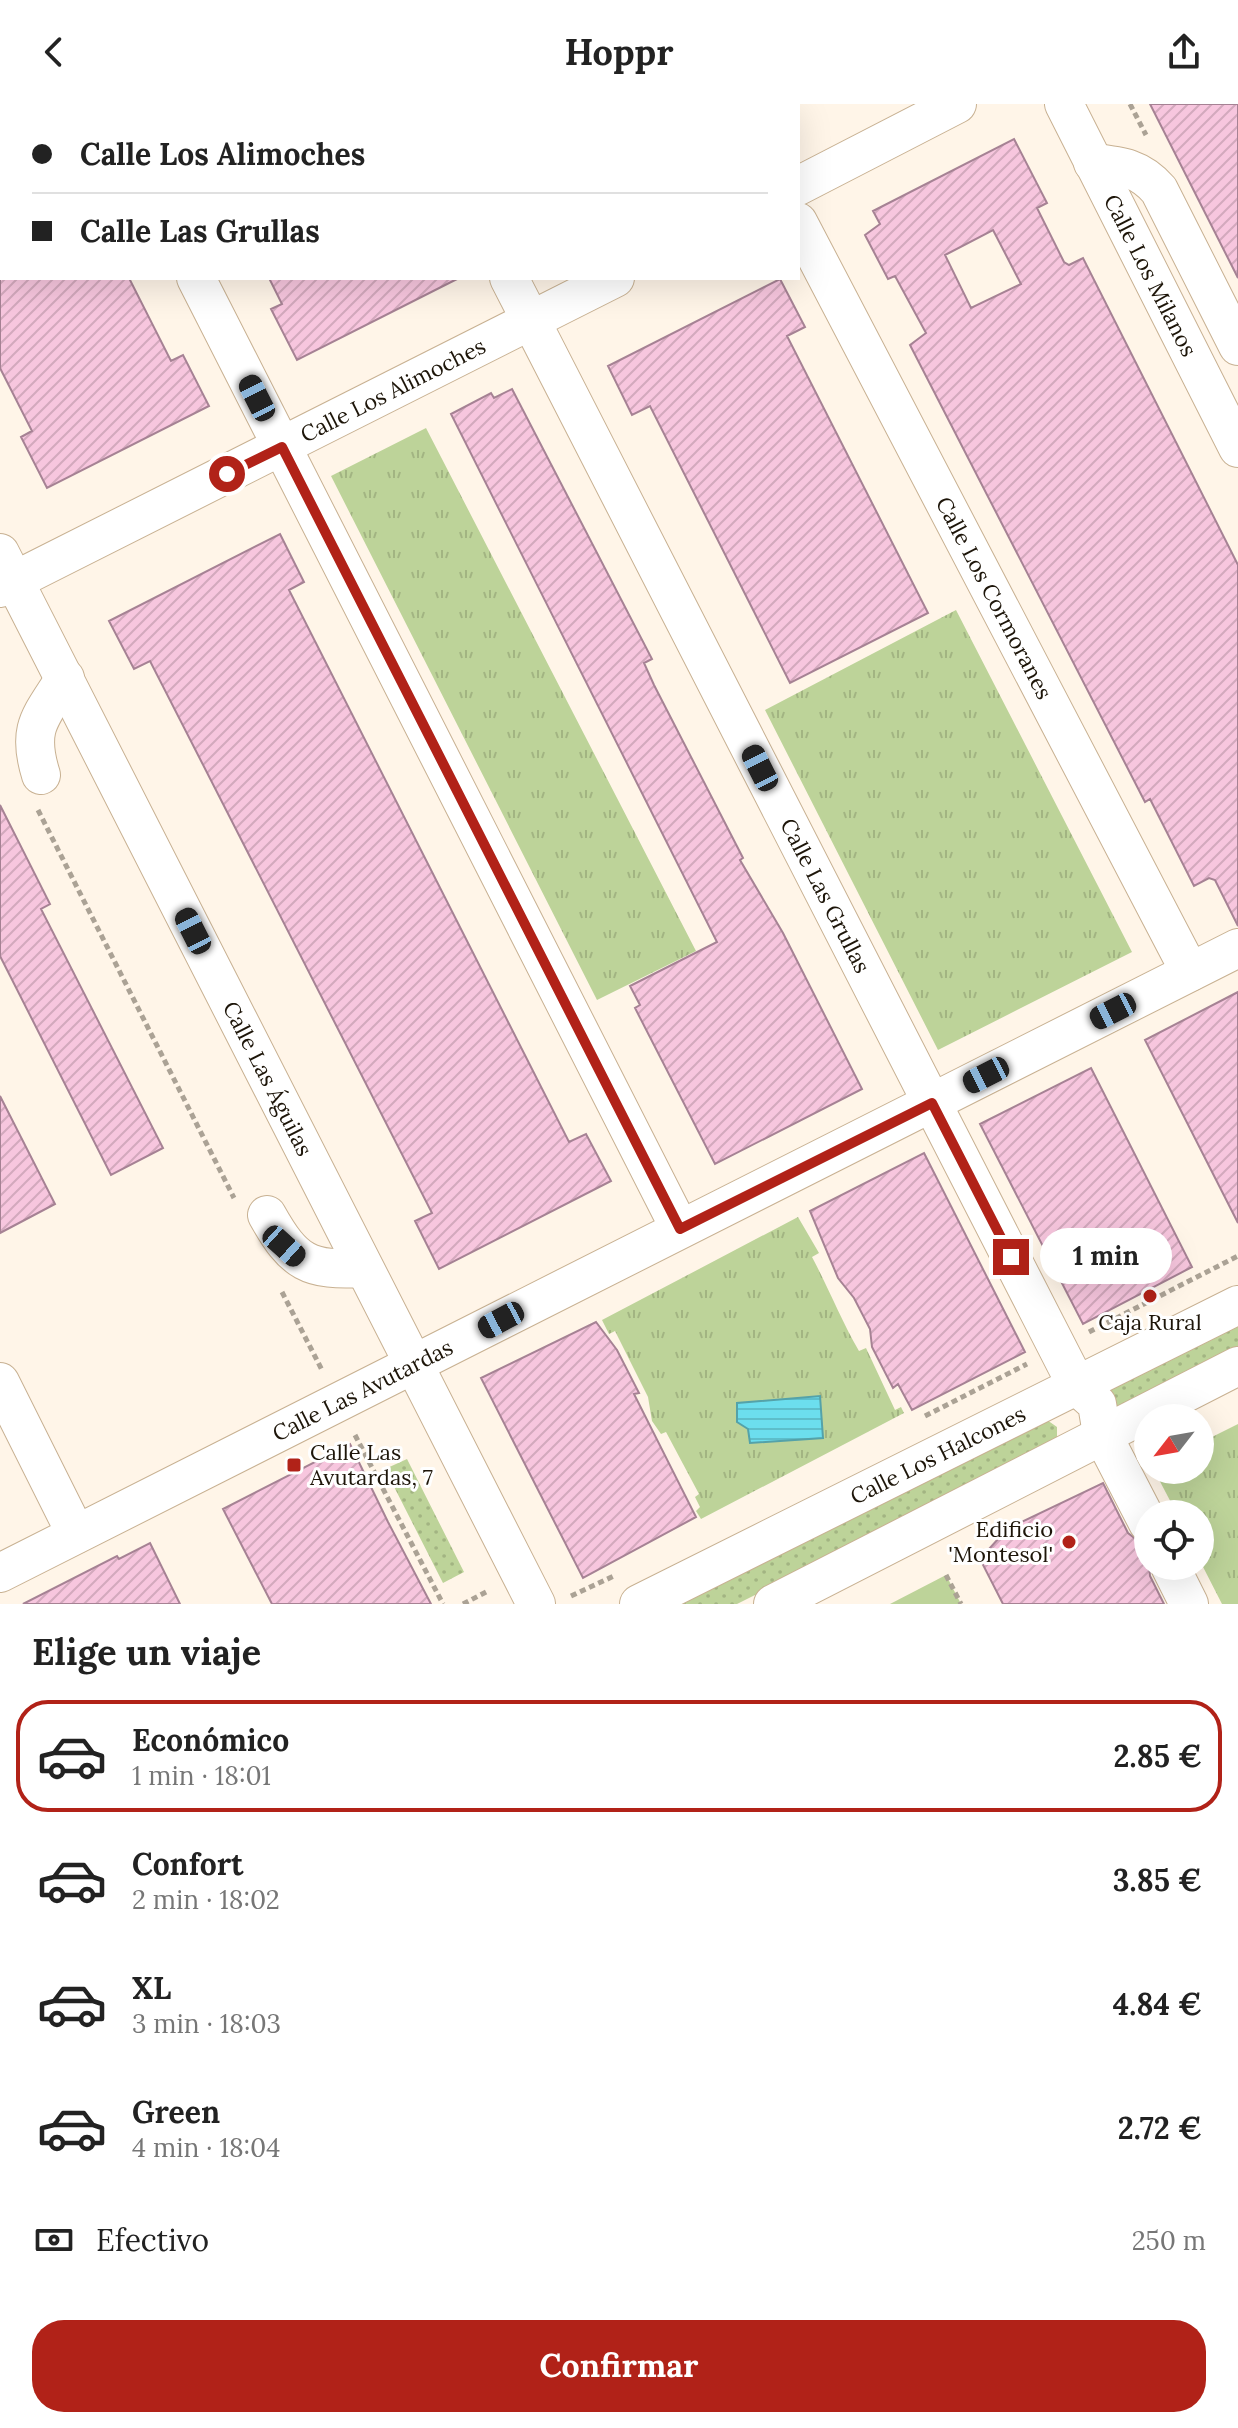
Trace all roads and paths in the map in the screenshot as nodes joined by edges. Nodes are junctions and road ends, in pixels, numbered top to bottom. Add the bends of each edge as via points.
1 (957, 104) edge
2 (1064, 104) edge
3 (1093, 163) junction
4 (800, 185) edge
5 (800, 226) edge
6 (197, 280) edge
7 (510, 280) edge
8 (611, 280) edge
9 (531, 320) junction
10 (1238, 346) edge
11 (282, 447) junction
12 (1238, 448) edge
13 (4, 574) edge
14 (65, 678) junction
15 (39, 790) joint
16 (1238, 948) edge
17 (1190, 972) junction
18 (932, 1103) junction
19 (252, 1209) joint
20 (680, 1229) junction
21 (1238, 1256) edge
22 (364, 1268) junction
23 (280, 1289) dead end
24 (1238, 1305) edge
25 (1058, 1348) junction
26 (414, 1366) junction
27 (1238, 1366) edge
28 (0, 1382) edge
29 (1077, 1386) junction
30 (338, 1402) junction
31 (918, 1420) dead end
32 (1102, 1434) junction
33 (1136, 1500) edge
34 (76, 1534) junction
35 (0, 1573) edge
36 (946, 1575) dead end
37 (1177, 1580) edge
38 (632, 1587) edge
39 (541, 1588) edge
40 (958, 1603) edge
41 (443, 1604) edge
42 (463, 1604) edge
43 (773, 1604) edge
44 (1189, 1604) edge

1 - 4 street
2 - 3 street, Calle Los Milanos
3 - 10 street via 1127,166 1147,175 1159,190
3 - 12 street, Calle Los Milanos
5 - 17 street, Calle Los Cormoranes
6 - 11 street
7 - 9 street, Calle Las Grullas
8 - 9 street, Calle Los Alimoches
9 - 11 street, Calle Los Alimoches
9 - 18 street, Calle Las Grullas
11 - 13 street, Calle Los Alimoches
11 - 20 street
13 - 14 street, Calle Las Águilas
14 - 15 street via 34,730
14 - 22 street, Calle Las Águilas
15 - 19 path
16 - 17 street, Calle Las Avutardas
17 - 18 street, Calle Las Avutardas
18 - 20 street, Calle Las Avutardas
18 - 25 street, Calle Las Grullas
19 - 22 street via 300,1260 314,1267
20 - 26 street, Calle Las Avutardas
21 - 25 path
22 - 26 street, Calle Las Águilas
23 - 30 path
24 - 29 street, Calle Los Halcones
25 - 29 street, Calle Las Grullas
25 - 31 path
26 - 30 street, Calle Las Avutardas
26 - 39 street, Calle Las Águilas
27 - 32 street
28 - 34 street
29 - 32 street, Calle Las Grullas via 1079,1413
29 - 38 street, Calle Los Halcones
30 - 34 street, Calle Las Avutardas
30 - 41 path
32 - 33 street, Calle Las Grullas
32 - 43 street
34 - 35 street, Calle Las Avutardas
36 - 40 path
37 - 44 street
38 - 39 path via 572,1598
39 - 42 path

